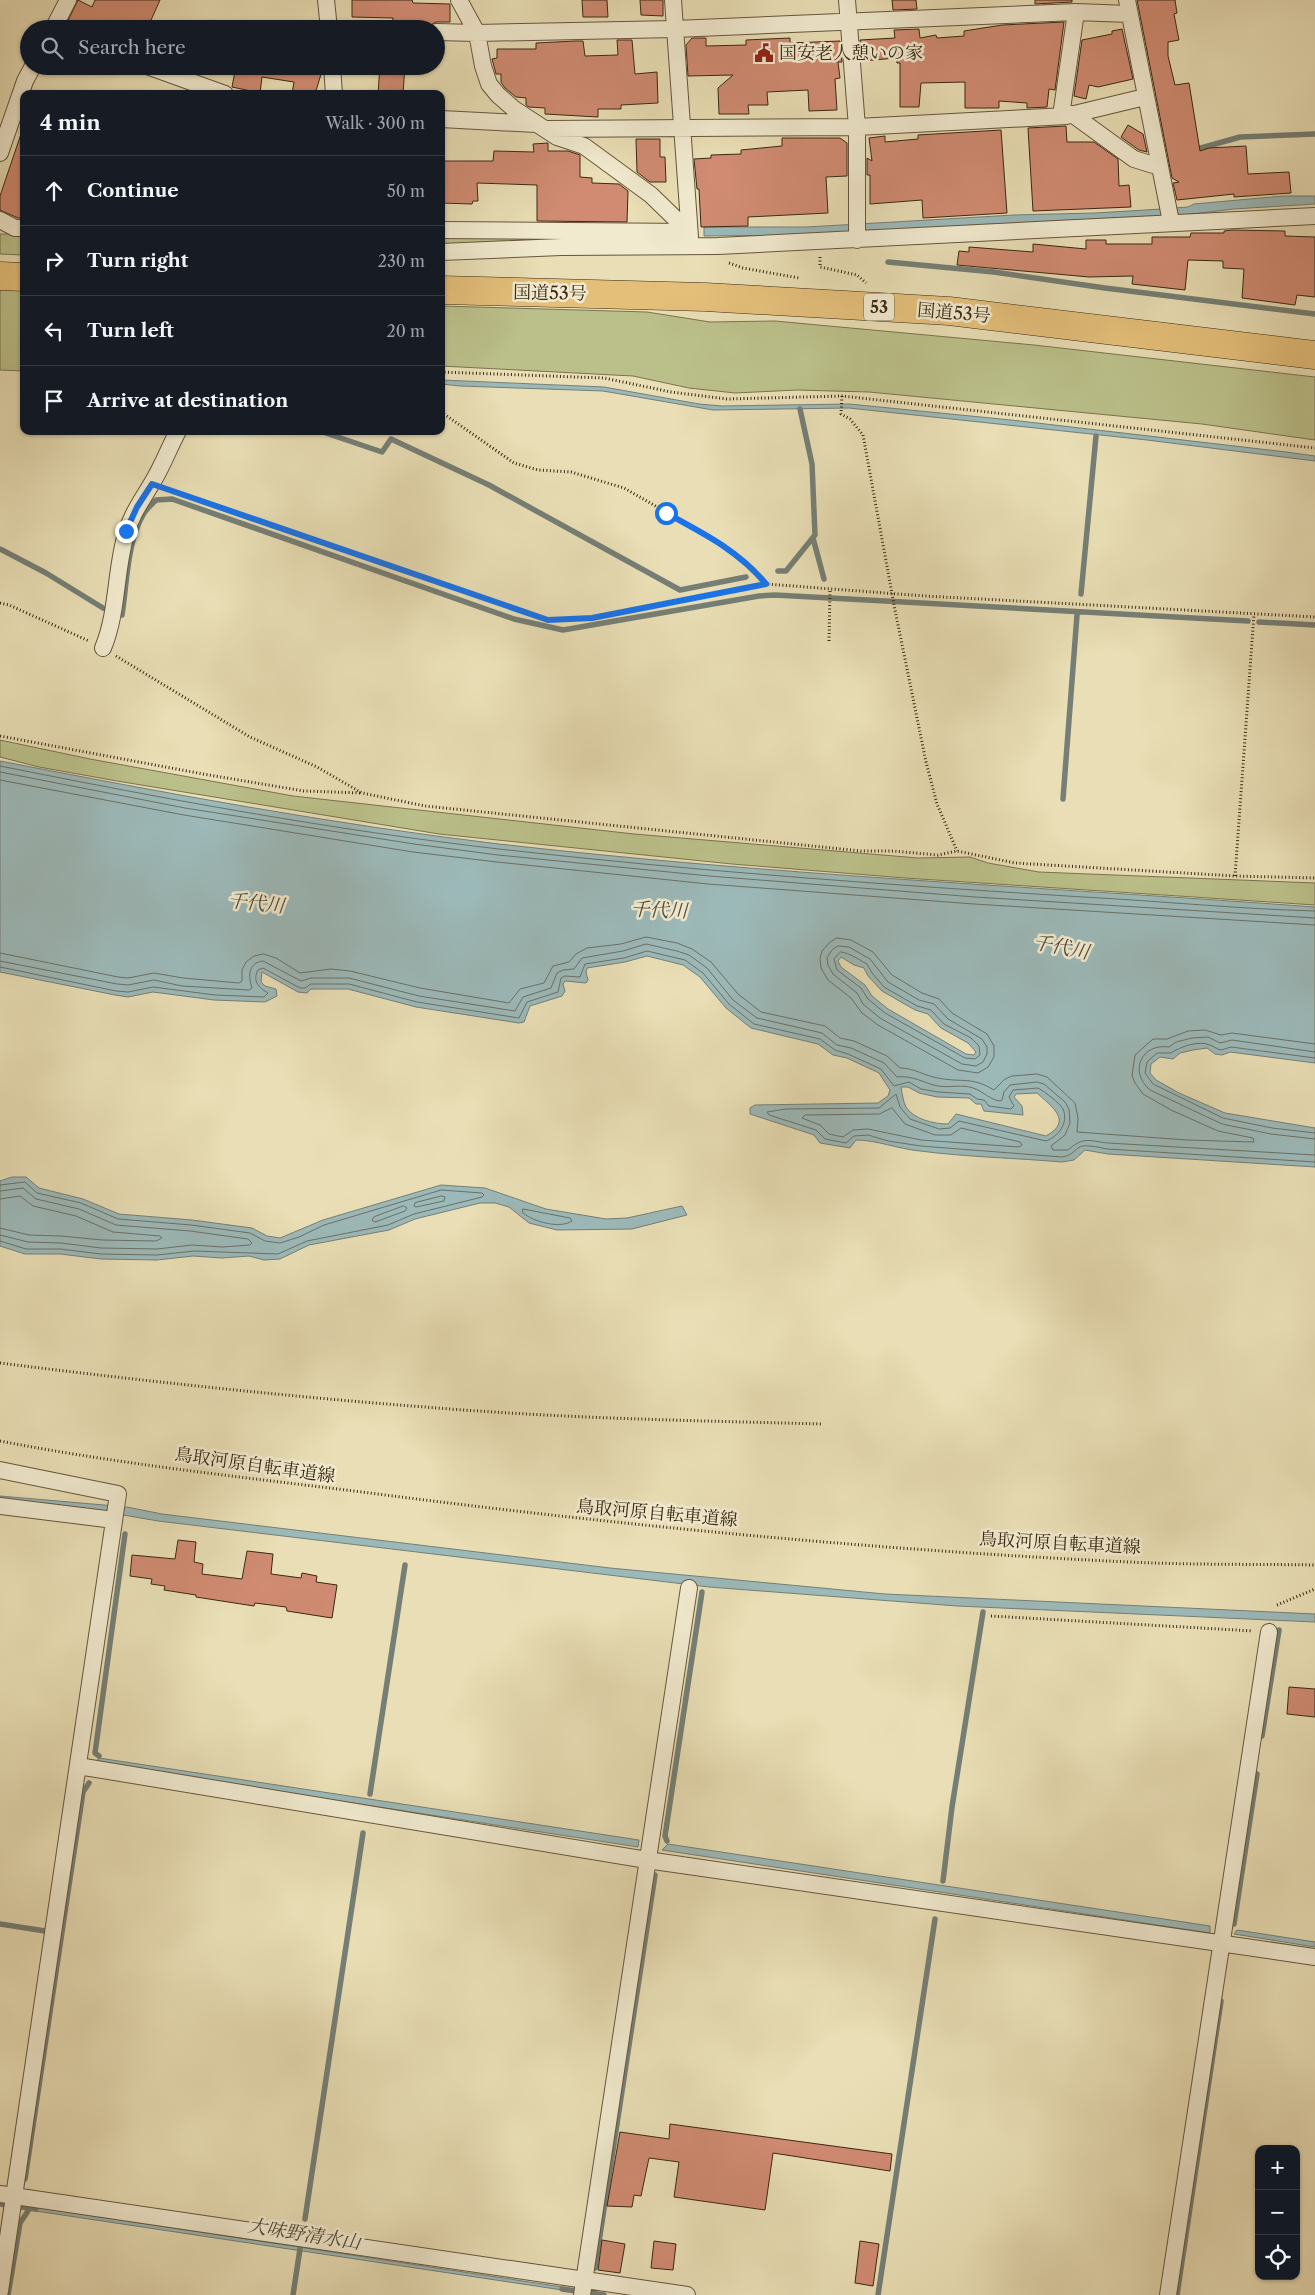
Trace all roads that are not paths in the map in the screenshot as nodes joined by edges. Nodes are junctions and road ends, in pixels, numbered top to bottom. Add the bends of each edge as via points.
1 (68, 0) edge
2 (326, 0) edge
3 (459, 0) edge
4 (673, 0) edge
5 (847, 0) edge
6 (1019, 7) edge
7 (1128, 7) edge
8 (1076, 12) junction
9 (58, 20) edge
10 (327, 20) edge
11 (849, 22) junction
12 (675, 30) junction
13 (445, 32) edge
14 (477, 33) junction
15 (28, 75) edge
16 (172, 75) edge
17 (333, 75) edge
18 (22, 90) edge
19 (214, 90) edge
20 (334, 90) edge
21 (20, 95) edge
22 (1145, 97) junction
23 (1067, 115) junction
24 (445, 119) edge
25 (542, 127) junction
26 (857, 127) junction
27 (682, 130) junction
28 (0, 153) edge
29 (1160, 167) junction
30 (1315, 216) edge
31 (0, 220) edge
32 (1171, 222) junction
33 (20, 228) edge
34 (445, 230) edge
35 (690, 240) junction
36 (857, 240) junction
37 (445, 252) edge
38 (0, 276) edge
39 (20, 277) edge
40 (445, 290) edge
41 (1315, 355) edge
42 (176, 435) edge
43 (103, 648) road end
44 (0, 1470) edge
45 (0, 1506) edge
46 (114, 1520) junction
47 (689, 1588) dead end
48 (1269, 1632) road end
49 (78, 1766) junction
50 (647, 1860) junction
51 (1221, 1942) junction
52 (1315, 1956) edge
53 (7, 2195) edge
54 (584, 2287) edge
55 (0, 2291) edge
56 (687, 2295) edge
57 (1168, 2295) edge

1 - 9 street
2 - 10 street
3 - 14 street
4 - 12 street
5 - 11 street
6 - 8 street
6 - 11 street
7 - 8 street
7 - 22 street
8 - 23 street
11 - 12 street
11 - 26 street
12 - 14 street
12 - 27 street
13 - 14 street
14 - 25 street via 489,84 514,109
15 - 18 street
16 - 19 street
17 - 20 street
21 - 28 street
22 - 23 street
22 - 29 street
23 - 26 street
23 - 29 street via 1134,159
24 - 25 street
25 - 27 street
25 - 35 street via 557,137 584,146 651,195
26 - 27 street
26 - 36 street
27 - 35 street
29 - 32 street
30 - 32 street
31 - 33 street
32 - 36 street
34 - 35 street
35 - 36 street via 718,246
35 - 37 street
38 - 39 highway
40 - 41 highway, 国道53号 / 53 via 706,297 949,311
42 - 43 street via 126,531
44 - 46 street via 118,1494
45 - 46 street
46 - 49 street
47 - 50 street
48 - 51 street
49 - 50 street
49 - 53 street
50 - 51 street
50 - 54 street
51 - 52 street
51 - 57 street
53 - 54 street
53 - 55 street
54 - 56 street

